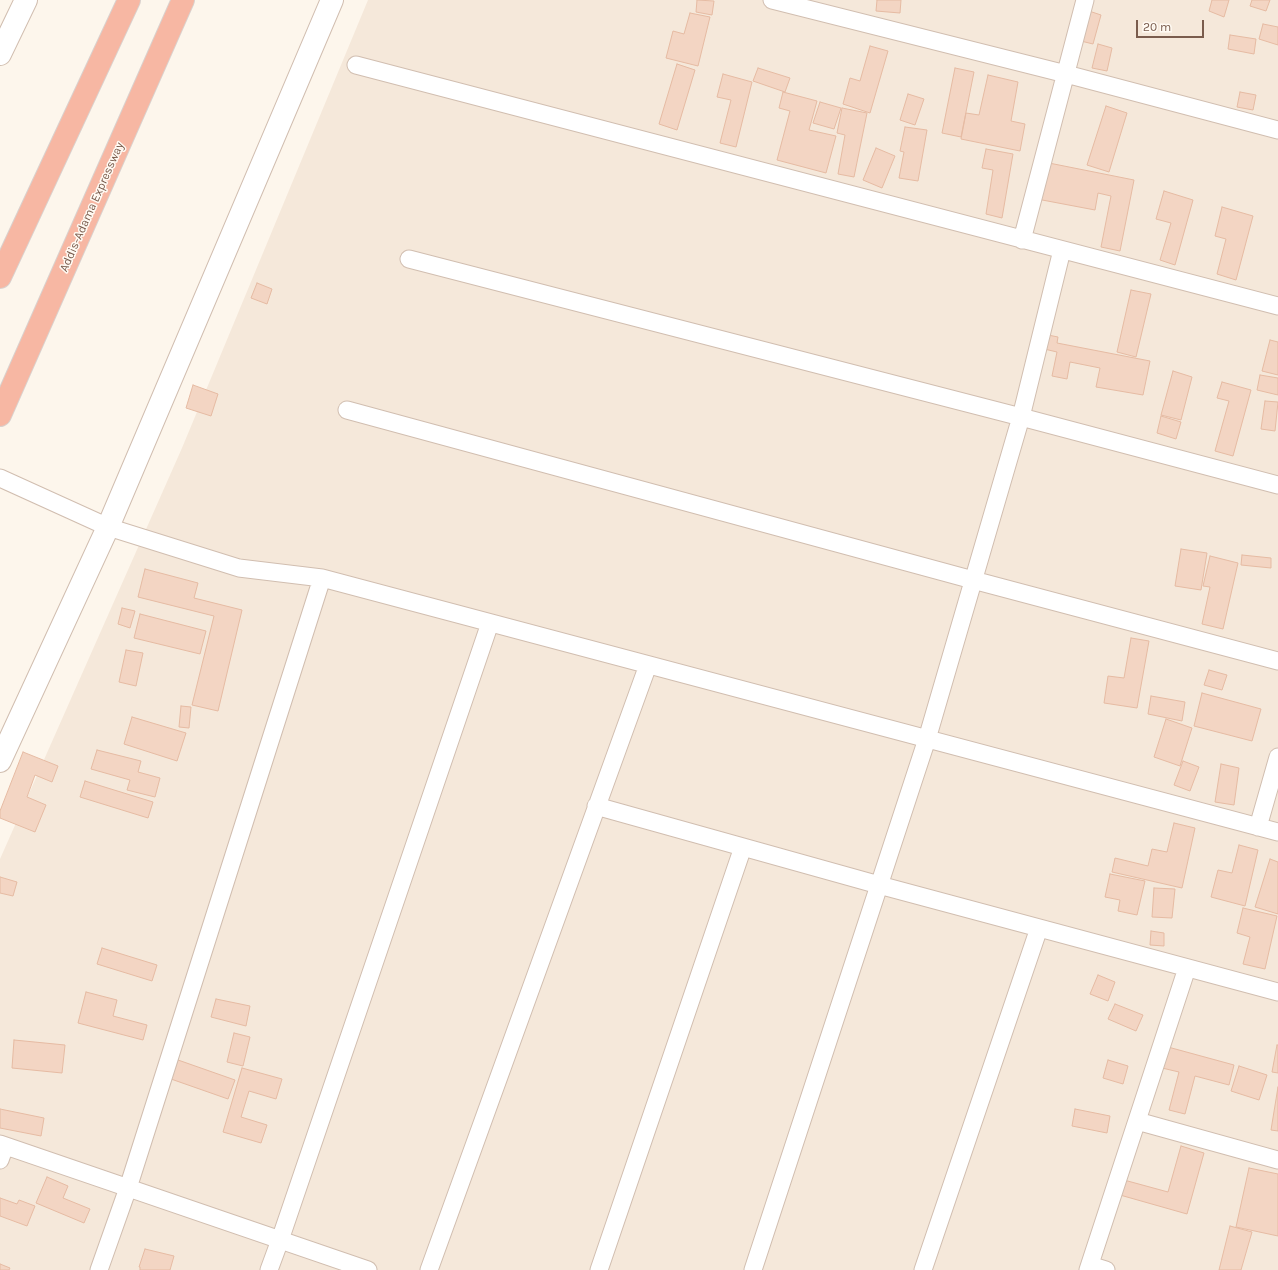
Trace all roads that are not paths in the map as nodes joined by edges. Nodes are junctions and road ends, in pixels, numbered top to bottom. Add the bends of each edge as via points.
1 (26, 0) edge
2 (129, 0) edge
3 (183, 0) edge
4 (332, 0) edge
5 (772, 0) edge
6 (1085, 0) edge
7 (0, 54) edge
8 (356, 65) dead end
9 (1066, 74) junction
10 (1278, 130) edge
11 (1022, 240) junction
12 (1062, 250) junction
13 (409, 259) dead end
14 (0, 278) edge
15 (1278, 306) edge
16 (347, 410) dead end
17 (0, 414) edge
18 (1021, 417) junction
19 (0, 478) edge
20 (1278, 485) edge
21 (108, 527) junction
22 (322, 578) junction
23 (973, 580) junction
24 (490, 623) junction
25 (1278, 661) edge
26 (648, 665) junction
27 (926, 738) junction
28 (1278, 757) edge
29 (0, 760) edge
30 (596, 806) junction
31 (1258, 827) junction
32 (1278, 832) edge
33 (743, 847) junction
34 (879, 885) junction
35 (1039, 928) junction
36 (1187, 968) junction
37 (1278, 992) edge
38 (1137, 1121) junction
39 (2, 1150) edge
40 (1278, 1160) edge
41 (128, 1188) junction
42 (280, 1240) junction
43 (1095, 1268) edge
44 (99, 1270) edge
45 (269, 1270) edge
46 (368, 1270) edge
47 (429, 1270) edge
48 (598, 1270) edge
49 (753, 1270) edge
50 (923, 1270) edge

1 - 7 street
2 - 14 highway
3 - 17 highway, Addis-Adama Expressway
4 - 21 street
5 - 9 street
6 - 9 street
8 - 11 street
9 - 10 street
9 - 11 street
11 - 12 street
12 - 15 street
12 - 18 street
13 - 18 street
16 - 23 street
18 - 20 street
18 - 23 street
19 - 21 street
21 - 22 street via 239,568
21 - 29 street
22 - 24 street
22 - 41 street
23 - 25 street
23 - 27 street
24 - 26 street
24 - 42 street
26 - 27 street
26 - 30 street
27 - 31 street
27 - 34 street
28 - 31 street
30 - 33 street
30 - 47 street
31 - 32 street
33 - 34 street
33 - 48 street
34 - 35 street
34 - 49 street
35 - 36 street
35 - 50 street
36 - 37 street
36 - 38 street
38 - 40 street
38 - 43 street
39 - 41 street
41 - 42 street
41 - 44 street
42 - 45 street
42 - 46 street

